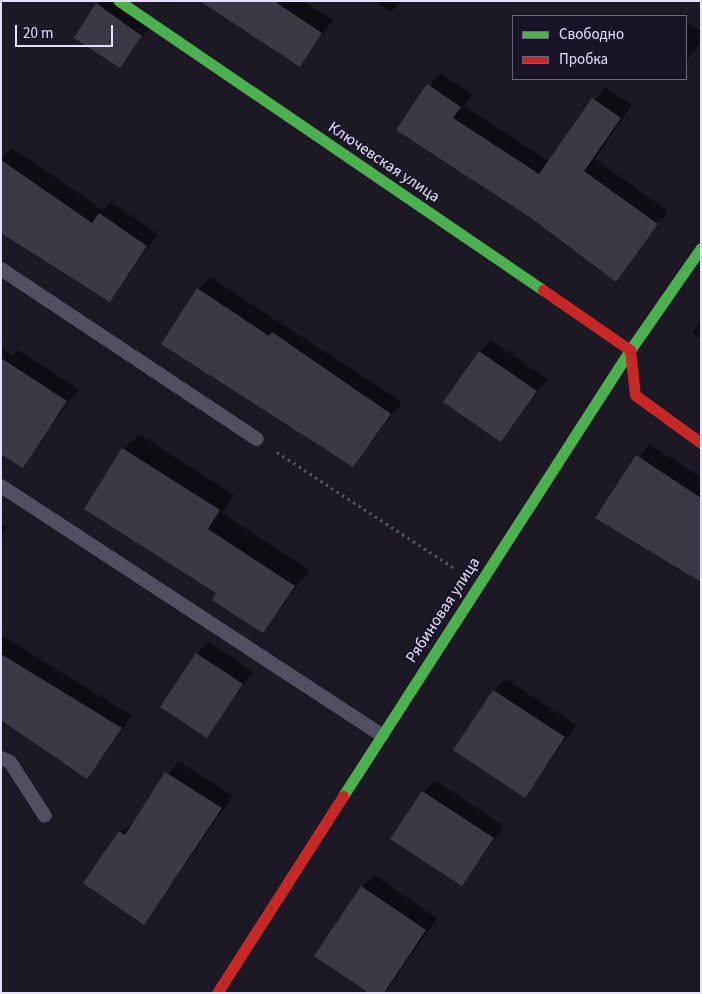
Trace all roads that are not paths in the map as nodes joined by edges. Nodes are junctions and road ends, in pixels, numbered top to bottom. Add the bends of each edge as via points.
1 (119, 1) edge
2 (701, 248) edge
3 (1, 269) edge
4 (630, 350) junction
5 (257, 439) road end
6 (701, 443) edge
7 (1, 486) edge
8 (382, 735) junction
9 (1, 758) edge
10 (45, 816) dead end
11 (216, 993) edge

1 - 4 street, Ключевская улица
2 - 4 street, Рябиновая улица
3 - 5 lane
4 - 6 street via 635,395
4 - 8 street, Рябиновая улица
7 - 8 lane
8 - 11 street, Рябиновая улица
9 - 10 lane via 10,762

